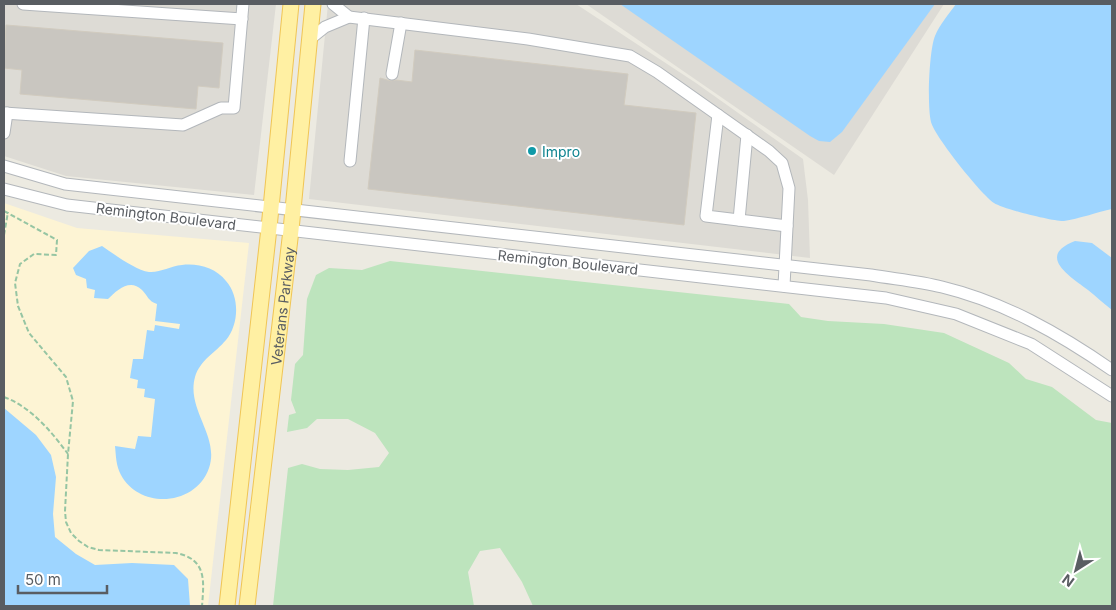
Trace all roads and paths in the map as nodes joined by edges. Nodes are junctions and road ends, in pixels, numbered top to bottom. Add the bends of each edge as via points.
1 (23, 4) edge
2 (243, 4) edge
3 (291, 4) edge
4 (313, 4) edge
5 (333, 4) edge
6 (349, 17) junction
7 (364, 18) junction
8 (242, 19) junction
9 (401, 23) junction
10 (310, 40) junction
11 (392, 74) dead end
12 (5, 113) edge
13 (718, 115) junction
14 (4, 133) edge
15 (747, 135) junction
16 (350, 161) dead end
17 (4, 166) edge
18 (4, 189) edge
19 (271, 208) junction
20 (4, 211) edge
21 (293, 211) junction
22 (8, 212) junction
23 (739, 220) junction
24 (788, 226) junction
25 (269, 228) junction
26 (291, 230) junction
27 (4, 235) edge
28 (786, 265) junction
29 (784, 286) junction
30 (1112, 370) edge
31 (1112, 396) edge
32 (4, 397) edge
33 (68, 454) junction
34 (202, 606) edge
35 (227, 606) edge
36 (248, 606) edge

1 - 8 street
2 - 8 street
3 - 19 main road, Veterans Parkway
4 - 10 main road, Veterans Parkway
5 - 6 street
6 - 7 street
6 - 10 street via 325,27
7 - 9 street
7 - 16 street
8 - 12 street via 234,108 220,108 183,125
9 - 11 street
9 - 13 street via 630,56
10 - 21 main road, Veterans Parkway
12 - 14 street
13 - 15 street
13 - 23 street via 706,216
15 - 23 street
15 - 24 street via 782,163 789,188
17 - 19 street, Remington Boulevard via 65,184
18 - 25 street, Remington Boulevard via 67,205
19 - 21 street, Remington Boulevard
19 - 25 main road, Veterans Parkway
20 - 22 path
21 - 26 main road, Veterans Parkway
21 - 28 street, Remington Boulevard
22 - 27 path
22 - 33 path via 57,240 56,255 34,254 20,264 15,283 18,306 29,333 66,377 73,401
23 - 24 street
24 - 28 street
25 - 26 street, Remington Boulevard
25 - 35 main road, Veterans Parkway
26 - 29 street, Remington Boulevard
26 - 36 main road, Veterans Parkway
28 - 29 street
28 - 30 street, Remington Boulevard via 942,287 1003,307 1049,329
29 - 31 street, Remington Boulevard via 886,298 956,314 1031,344
32 - 33 path via 50,430
33 - 34 path via 65,511 66,522 75,537 88,547 99,550 184,554 198,565 202,573

